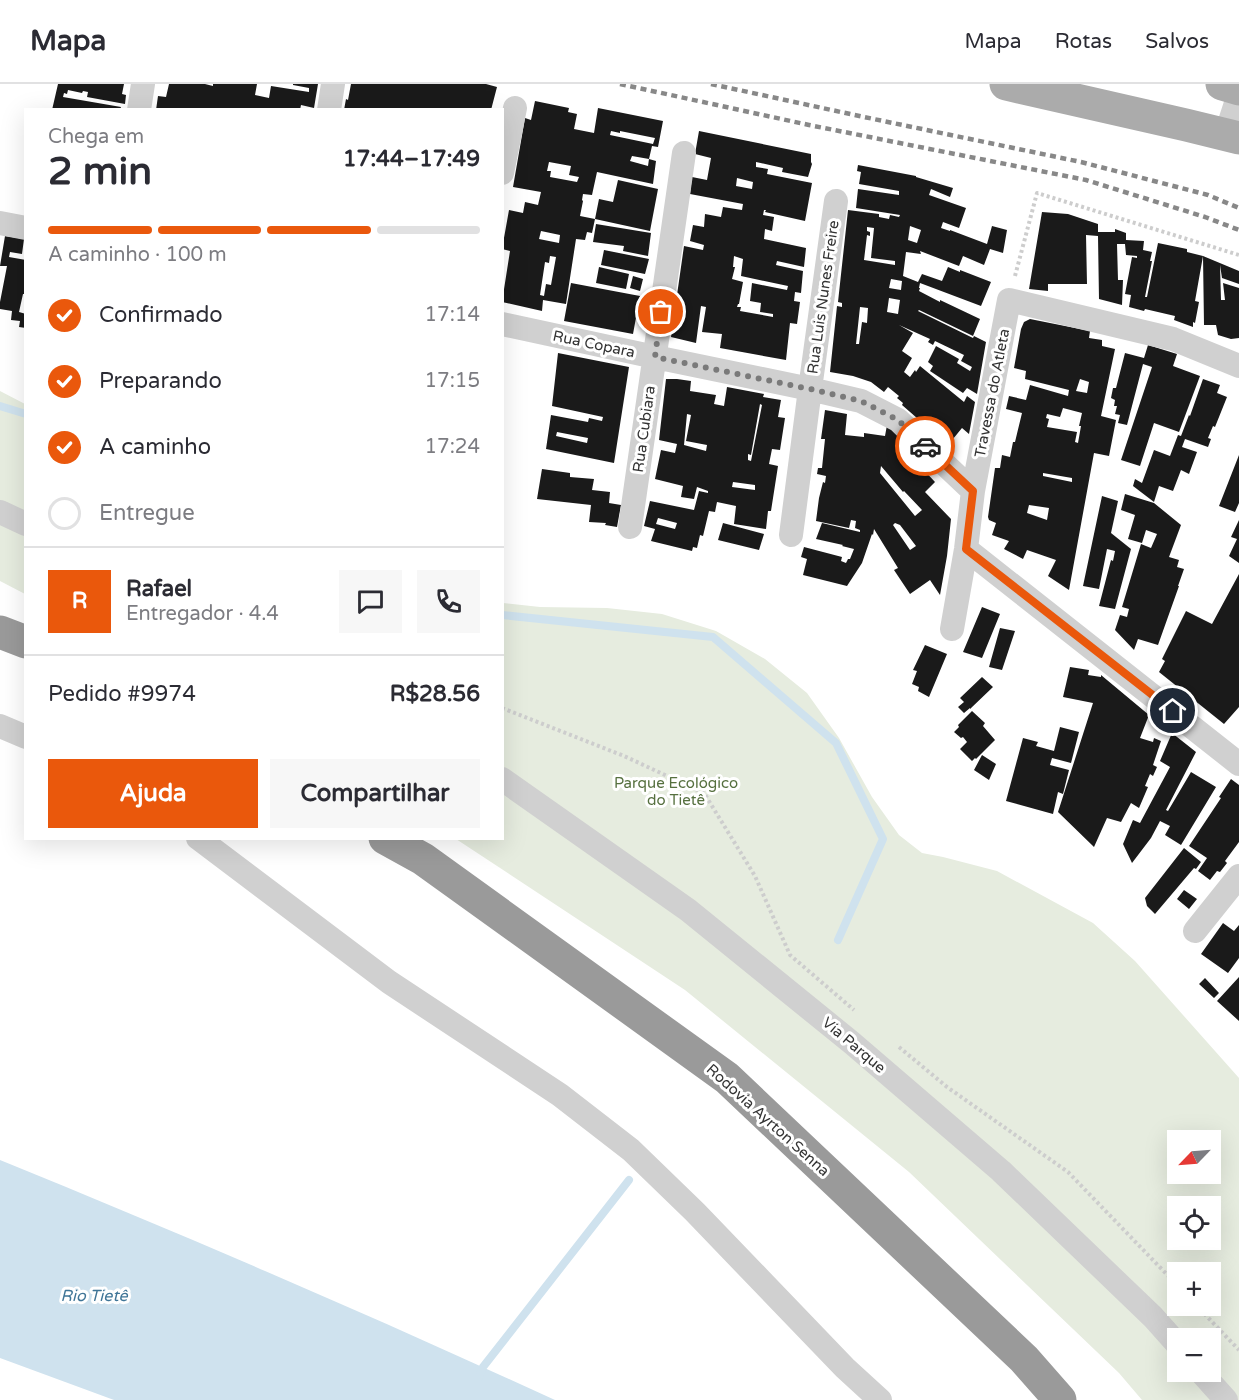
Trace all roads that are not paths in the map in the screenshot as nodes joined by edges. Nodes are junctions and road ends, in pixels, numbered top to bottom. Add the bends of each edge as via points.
1 (144, 84) edge
2 (333, 84) edge
3 (1006, 84) edge
4 (1222, 84) edge
5 (1239, 89) edge
6 (1239, 94) edge
7 (139, 108) edge
8 (329, 108) edge
9 (515, 108) dead end
10 (1233, 136) edge
11 (684, 153) dead end
12 (504, 163) edge
13 (836, 201) dead end
14 (0, 223) edge
15 (24, 228) edge
16 (504, 324) edge
17 (655, 357) junction
18 (1239, 366) edge
19 (810, 389) junction
20 (973, 491) junction
21 (0, 512) edge
22 (24, 523) edge
23 (630, 527) dead end
24 (792, 535) dead end
25 (966, 549) junction
26 (952, 629) dead end
27 (0, 632) edge
28 (24, 641) edge
29 (0, 726) edge
30 (24, 736) edge
31 (1239, 764) edge
32 (504, 780) edge
33 (201, 840) edge
34 (389, 840) edge
35 (1239, 876) edge
36 (1195, 931) dead end
37 (1167, 1333) edge
38 (1210, 1382) edge
39 (880, 1400) edge
40 (1060, 1400) edge
41 (1226, 1400) edge

1 - 7 street
2 - 8 street
3 - 10 main road
4 - 5 main road
6 - 10 street
9 - 12 street
11 - 17 street, Rua Cubiara
13 - 19 street, Rua Luis Nunes Freire
14 - 15 street
16 - 17 street, Rua Copara
17 - 19 street, Rua Copara
17 - 23 street, Rua Cubiara
18 - 20 street, Travessa do Atleta via 1173,339 1009,300
19 - 20 street, Rua Copara via 861,401 898,420
19 - 24 street, Rua Luis Nunes Freire
20 - 25 street, Travessa do Atleta
21 - 22 street
25 - 26 street, Travessa do Atleta
25 - 31 street
27 - 28 highway
29 - 30 street
32 - 37 street, Via Parque via 688,910 852,1043 1001,1171
33 - 39 street via 390,982 560,1095 632,1150 844,1368
34 - 40 highway, Rodovia Ayrton Senna via 423,859 727,1078 1024,1359
35 - 36 street
38 - 41 street

